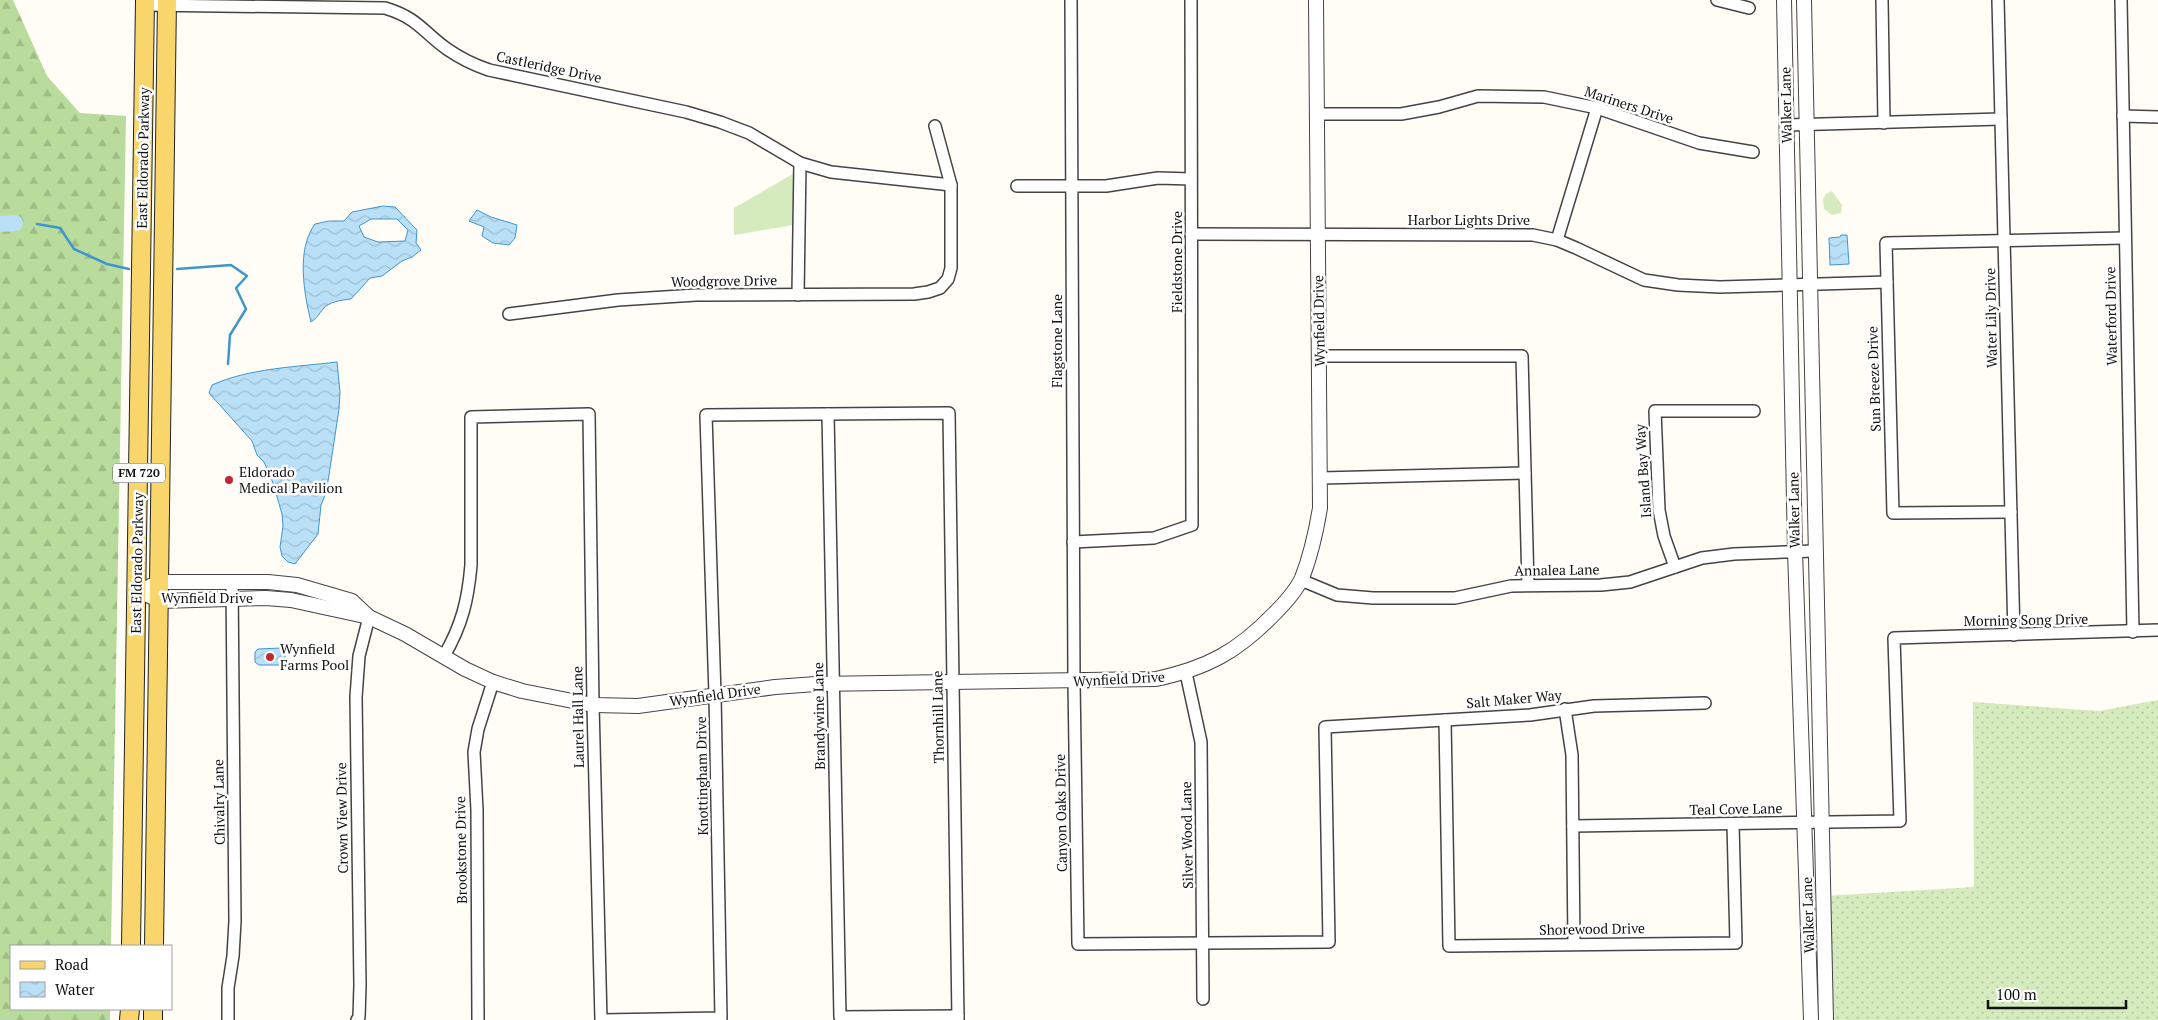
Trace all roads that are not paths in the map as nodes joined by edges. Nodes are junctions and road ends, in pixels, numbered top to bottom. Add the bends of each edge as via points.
1 (1071, 0) edge
2 (1191, 0) edge
3 (1316, 0) edge
4 (1717, 0) edge
5 (1784, 0) edge
6 (1804, 0) edge
7 (1882, 0) edge
8 (1998, 0) edge
9 (2121, 0) edge
10 (145, 2) edge
11 (167, 3) edge
12 (1749, 8) dead end
13 (1598, 108) junction
14 (1317, 114) junction
15 (2123, 116) junction
16 (2158, 117) edge
17 (2001, 119) junction
18 (1884, 123) junction
19 (1795, 125) junction
20 (934, 126) dead end
21 (1753, 152) dead end
22 (800, 163) junction
23 (1192, 179) junction
24 (951, 186) junction
25 (1017, 186) dead end
26 (1072, 187) junction
27 (1192, 234) junction
28 (1318, 234) junction
29 (2124, 238) junction
30 (1557, 240) junction
31 (2004, 241) junction
32 (1886, 282) junction
33 (1801, 284) junction
34 (798, 295) junction
35 (509, 314) dead end
36 (1320, 356) junction
37 (1754, 411) dead end
38 (828, 414) junction
39 (1525, 473) junction
40 (1321, 478) junction
41 (2011, 512) junction
42 (1073, 542) junction
43 (1806, 551) junction
44 (1675, 567) junction
45 (1301, 580) junction
46 (161, 582) junction
47 (232, 582) junction
48 (1528, 585) junction
49 (137, 590) junction
50 (232, 599) junction
51 (160, 600) junction
52 (369, 617) junction
53 (2158, 630) edge
54 (2133, 632) junction
55 (2014, 635) junction
56 (444, 656) junction
57 (1186, 673) junction
58 (493, 682) junction
59 (1074, 682) junction
60 (953, 683) junction
61 (833, 684) junction
62 (715, 695) junction
63 (1705, 703) dead end
64 (592, 705) junction
65 (1564, 709) junction
66 (1445, 720) junction
67 (1900, 821) joint
68 (1814, 823) junction
69 (1733, 824) junction
70 (1573, 826) junction
71 (1203, 943) junction
72 (1574, 944) junction
73 (131, 945) edge
74 (154, 945) edge
75 (1203, 999) dead end
76 (958, 1018) edge
77 (1811, 1018) edge
78 (1826, 1018) edge
79 (228, 1020) edge
80 (357, 1020) edge
81 (478, 1020) edge
82 (602, 1020) edge

1 - 26 street, Flagstone Lane
2 - 23 street, Fieldstone Drive
3 - 14 street, Wynfield Drive
4 - 12 street
5 - 19 street, Walker Lane
6 - 19 street, Walker Lane
7 - 18 street
8 - 17 street, Water Lily Drive
9 - 15 street, Waterford Drive
10 - 11 street, Castleridge Drive
10 - 49 main road, East Eldorado Parkway / FM 720
11 - 22 street, Castleridge Drive via 385,8 413,19 447,49 474,65 720,122 749,133
11 - 46 main road, East Eldorado Parkway / FM 720
13 - 14 street, Mariners Drive via 1544,97 1502,95 1478,96 1401,114
13 - 21 street, Mariners Drive via 1699,143
13 - 30 street
14 - 28 street, Wynfield Drive
15 - 16 street
15 - 29 street, Waterford Drive
17 - 18 street
17 - 31 street, Water Lily Drive
18 - 19 street
19 - 33 street, Walker Lane
19 - 33 street, Walker Lane via 1788,197
20 - 24 street
22 - 24 street, Castleridge Drive via 843,174
22 - 34 street
23 - 26 street via 1158,178 1106,186
23 - 27 street, Fieldstone Drive
24 - 34 street, Woodgrove Drive via 951,268 948,280 940,288 914,294
25 - 26 street
26 - 42 street, Flagstone Lane
27 - 28 street, Harbor Lights Drive
27 - 42 street, Fieldstone Drive via 1192,525 1154,538
28 - 30 street, Harbor Lights Drive via 1533,235
28 - 36 street, Wynfield Drive
29 - 31 street
29 - 54 street, Waterford Drive
30 - 33 street, Harbor Lights Drive via 1644,280 1678,285
31 - 32 street, Sun Breeze Drive via 1886,243
31 - 41 street, Water Lily Drive
32 - 33 street, Harbor Lights Drive
32 - 41 street, Sun Breeze Drive via 1893,513
33 - 43 street, Walker Lane
33 - 43 street, Walker Lane via 1812,369
34 - 35 street, Woodgrove Drive via 649,298
36 - 39 street via 1522,356
36 - 40 street, Wynfield Drive
37 - 44 street, Island Bay Way via 1655,411 1659,510
38 - 60 street, Thornhill Lane via 949,413
38 - 61 street, Brandywine Lane
38 - 62 street, Knottingham Drive via 706,415
39 - 40 street
39 - 48 street
40 - 45 street, Wynfield Drive via 1315,541
41 - 55 street, Water Lily Drive
42 - 59 street, Flagstone Lane
43 - 44 street, Annalea Lane via 1734,554 1702,558
43 - 68 street, Walker Lane via 1817,635
43 - 68 street, Walker Lane via 1802,739
44 - 48 street, Annalea Lane via 1630,582
45 - 48 street, Annalea Lane via 1337,596 1373,598 1456,598
45 - 57 street, Wynfield Drive via 1283,605 1256,632 1223,657
46 - 47 street, Wynfield Drive
46 - 49 street, Wynfield Drive
46 - 51 main road, East Eldorado Parkway / FM 720
47 - 50 street, Chivalry Lane
47 - 52 street, Wynfield Drive via 296,585 330,593 352,601
49 - 51 street, Wynfield Drive
49 - 73 main road, East Eldorado Parkway / FM 720
50 - 51 street, Wynfield Drive
50 - 52 street, Wynfield Drive via 291,600
50 - 79 street, Chivalry Lane via 235,921
51 - 74 main road, East Eldorado Parkway / FM 720
52 - 56 street, Wynfield Drive
52 - 80 street, Crown View Drive via 359,656 356,696 360,985
53 - 54 street, Morning Song Drive
54 - 55 street, Morning Song Drive
55 - 67 street, Morning Song Drive via 1894,638
56 - 58 street, Wynfield Drive
56 - 64 street, Laurel Hall Lane via 457,635 469,586 471,417 589,414
57 - 59 street, Wynfield Drive via 1156,680
57 - 71 street, Silver Wood Lane via 1201,742
58 - 64 street, Wynfield Drive
58 - 81 street, Brookstone Drive via 474,752
59 - 60 street, Wynfield Drive
59 - 71 street, Canyon Oaks Drive via 1078,944
60 - 61 street, Wynfield Drive
60 - 76 street, Thornhill Lane
61 - 62 street, Wynfield Drive
61 - 76 street, Brandywine Lane via 840,1017
62 - 64 street, Wynfield Drive via 638,706
62 - 82 street, Knottingham Drive via 721,1018
63 - 65 street, Salt Maker Way
64 - 82 street, Laurel Hall Lane
65 - 66 street, Salt Maker Way via 1530,715
65 - 70 street via 1572,755
66 - 71 street, Salt Maker Way via 1325,727 1329,942
66 - 72 street, Shorewood Drive via 1449,946
67 - 68 street, Teal Cove Lane
68 - 69 street, Teal Cove Lane
68 - 77 street, Walker Lane
68 - 78 street, Walker Lane via 1824,896
69 - 70 street, Teal Cove Lane
69 - 72 street, Shorewood Drive via 1736,943
70 - 72 street
71 - 75 street, Silver Wood Lane
77 - 78 street

